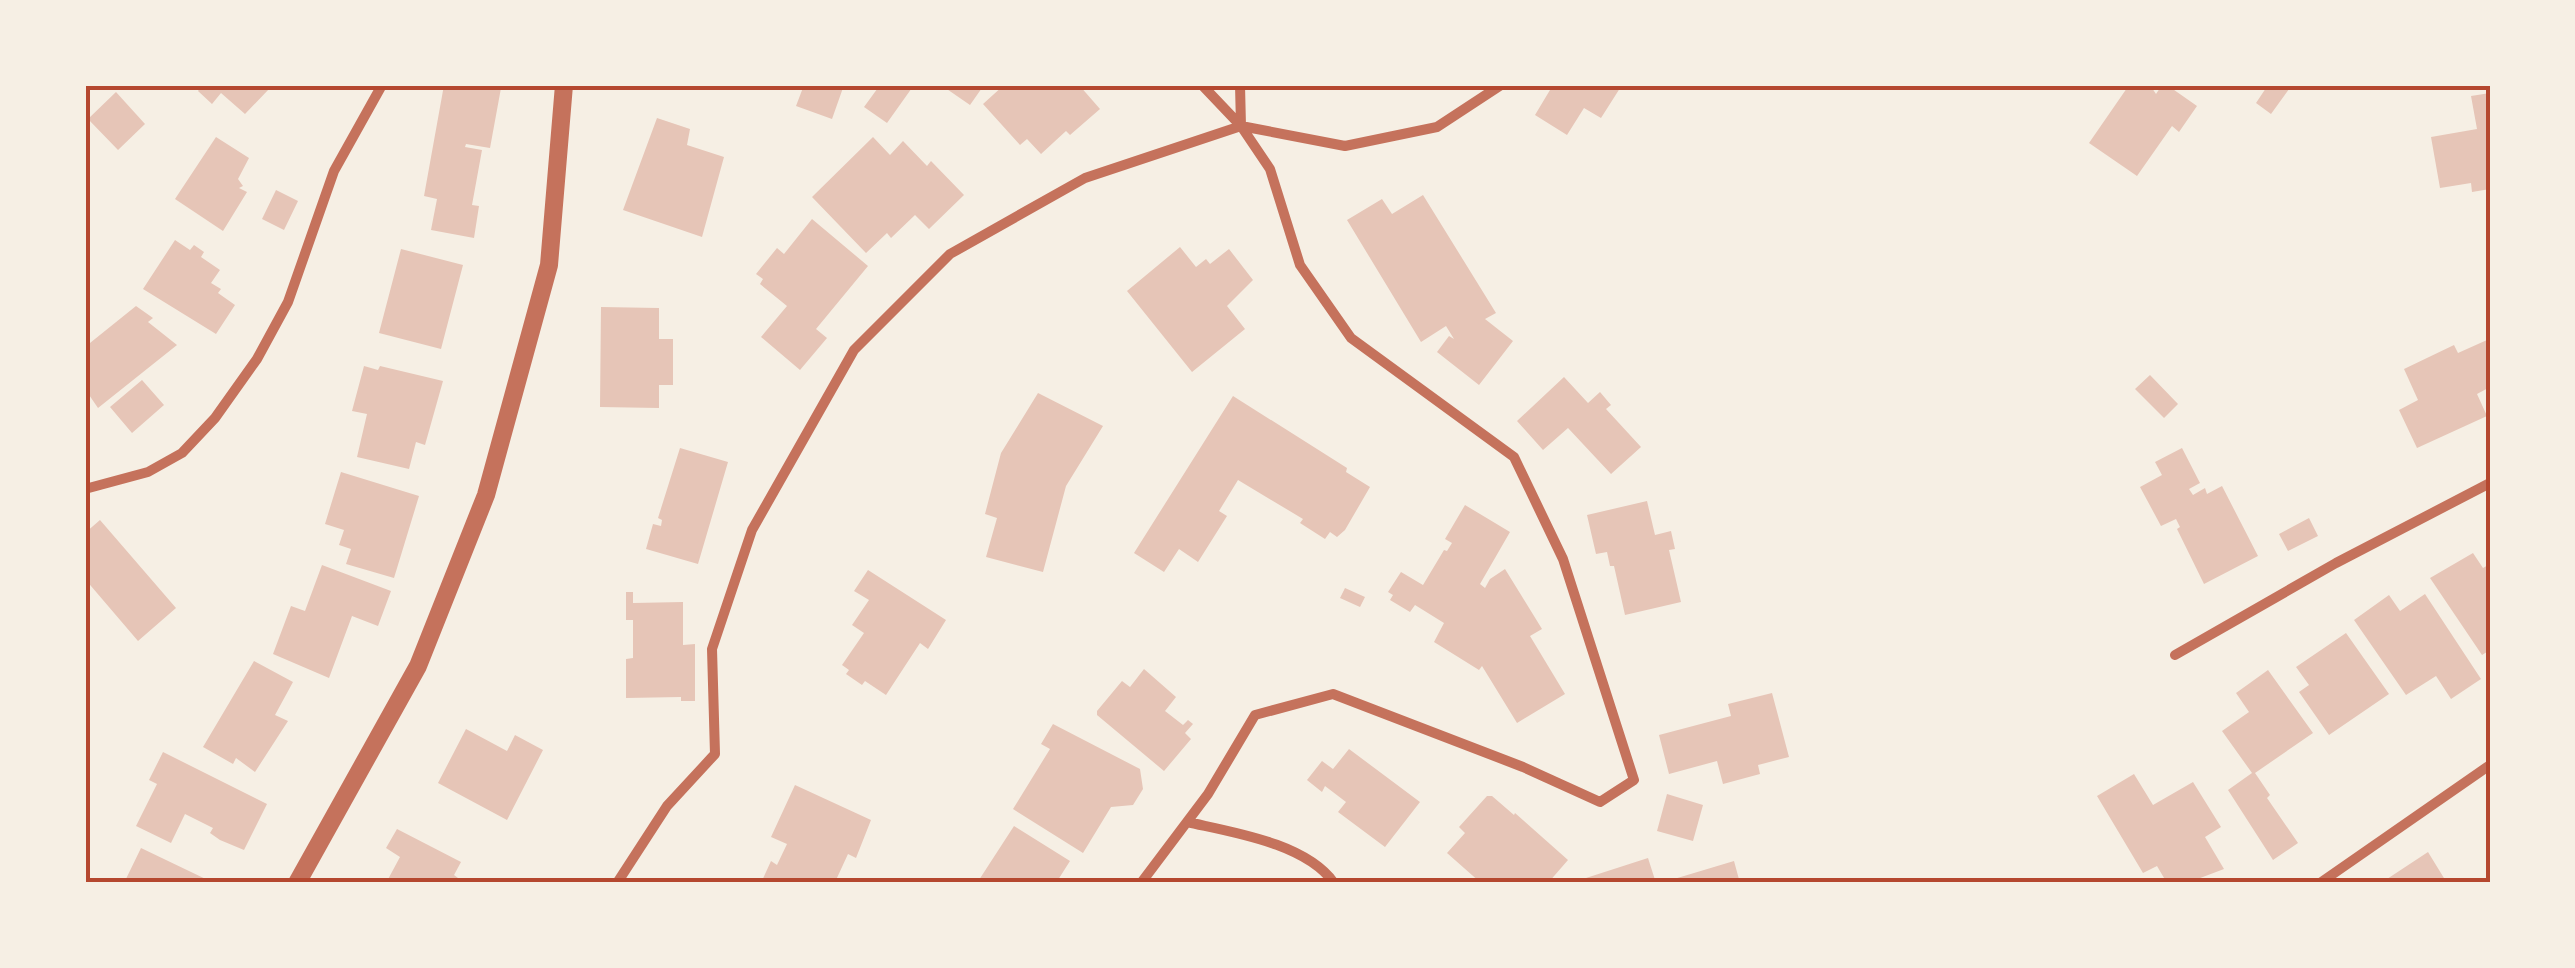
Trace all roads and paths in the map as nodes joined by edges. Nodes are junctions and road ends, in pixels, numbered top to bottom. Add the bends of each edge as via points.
1 (382, 85) edge
2 (564, 85) edge
3 (1202, 85) edge
4 (1240, 85) edge
5 (1501, 85) edge
6 (1242, 126) junction
7 (2490, 483) edge
8 (85, 489) edge
9 (2176, 655) dead end
10 (2490, 765) edge
11 (1186, 822) junction
12 (298, 883) edge
13 (617, 883) edge
14 (1141, 883) edge
15 (1334, 883) edge
16 (2320, 883) edge

1 - 8 street via 334,171 288,302 215,418 182,453 148,472
2 - 12 street via 550,265 486,495 418,666
3 - 6 street
4 - 6 street
5 - 6 street via 1437,127 1345,146
6 - 11 street via 1270,170 1300,265 1352,338 1514,458 1563,559 1634,780 1600,802 1333,694 1255,715
6 - 13 street via 1086,178 950,254 854,350 752,530 740,564 712,649 716,754 667,806
7 - 9 street
10 - 16 street
11 - 14 street
11 - 15 street via 1254,837 1303,857

